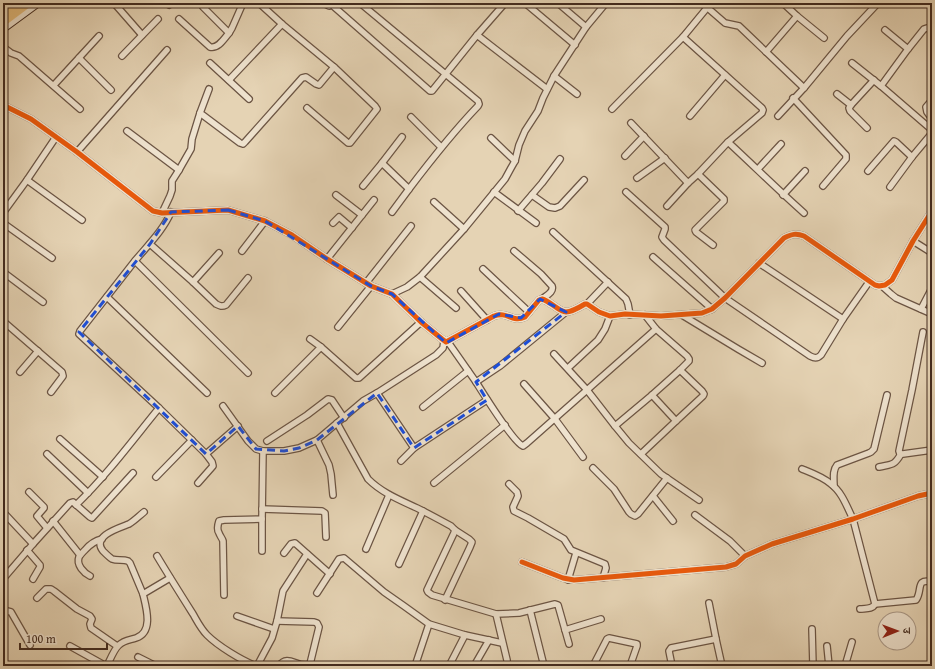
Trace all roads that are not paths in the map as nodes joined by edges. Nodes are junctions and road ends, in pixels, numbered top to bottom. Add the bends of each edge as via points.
1 (14, 3) edge
2 (28, 3) edge
3 (37, 3) edge
4 (114, 3) edge
5 (243, 3) edge
6 (259, 3) edge
7 (323, 3) edge
8 (360, 3) edge
9 (505, 3) edge
10 (525, 3) edge
11 (606, 3) edge
12 (702, 3) edge
13 (783, 3) edge
14 (878, 3) edge
15 (332, 4) edge
16 (559, 4) edge
17 (710, 5) edge
18 (203, 8) dead end
19 (3, 11) edge
20 (797, 16) junction
21 (158, 19) dead end
22 (179, 19) dead end
23 (3, 21) edge
24 (282, 24) junction
25 (586, 27) junction
26 (3, 28) edge
27 (885, 30) dead end
28 (932, 31) edge
29 (229, 33) junction
30 (142, 35) junction
31 (477, 35) junction
32 (99, 36) dead end
33 (683, 37) junction
34 (824, 38) dead end
35 (575, 45) junction
36 (3, 47) edge
37 (908, 49) junction
38 (167, 50) dead end
39 (766, 52) junction
40 (122, 56) dead end
41 (79, 58) junction
42 (210, 63) dead end
43 (852, 63) dead end
44 (334, 67) junction
45 (446, 74) junction
46 (726, 75) junction
47 (554, 76) junction
48 (229, 80) junction
49 (874, 80) junction
50 (54, 85) junction
51 (881, 86) junction
52 (804, 88) junction
53 (209, 89) dead end
54 (547, 89) junction
55 (111, 90) dead end
56 (577, 94) dead end
57 (837, 94) dead end
58 (793, 98) junction
59 (249, 99) dead end
60 (932, 100) edge
61 (3, 105) edge
62 (851, 105) junction
63 (307, 108) dead end
64 (80, 109) dead end
65 (612, 109) dead end
66 (200, 113) junction
67 (690, 116) dead end
68 (778, 116) dead end
69 (411, 117) dead end
70 (932, 119) edge
71 (632, 123) dead end
72 (927, 126) junction
73 (867, 128) dead end
74 (127, 131) dead end
75 (932, 132) edge
76 (644, 136) junction
77 (56, 137) junction
78 (402, 137) dead end
79 (491, 138) dead end
80 (728, 142) junction
81 (781, 144) dead end
82 (441, 147) junction
83 (77, 152) junction
84 (624, 156) dead end
85 (912, 157) junction
86 (665, 158) junction
87 (560, 159) dead end
88 (515, 161) junction
89 (382, 163) junction
90 (758, 169) junction
91 (179, 170) junction
92 (805, 171) dead end
93 (868, 171) dead end
94 (698, 174) junction
95 (637, 178) dead end
96 (27, 180) junction
97 (584, 180) dead end
98 (688, 183) junction
99 (363, 186) dead end
100 (823, 186) dead end
101 (890, 187) dead end
102 (409, 189) junction
103 (494, 192) junction
104 (626, 192) dead end
105 (336, 195) dead end
106 (532, 195) junction
107 (783, 195) junction
108 (374, 200) dead end
109 (434, 202) dead end
110 (667, 206) dead end
111 (932, 210) edge
112 (518, 211) junction
113 (171, 212) junction
114 (392, 212) dead end
115 (3, 213) edge
116 (162, 213) junction
117 (804, 213) dead end
118 (362, 215) junction
119 (82, 220) dead end
120 (265, 221) junction
121 (3, 223) edge
122 (333, 223) dead end
123 (536, 224) dead end
124 (411, 226) dead end
125 (352, 228) junction
126 (464, 230) junction
127 (553, 232) dead end
128 (913, 241) junction
129 (150, 244) junction
130 (713, 245) dead end
131 (242, 251) dead end
132 (514, 251) dead end
133 (932, 253) edge
134 (219, 254) dead end
135 (653, 257) dead end
136 (52, 258) dead end
137 (327, 259) junction
138 (135, 261) junction
139 (760, 263) junction
140 (483, 269) dead end
141 (3, 272) edge
142 (420, 276) junction
143 (248, 278) dead end
144 (193, 282) junction
145 (608, 282) junction
146 (869, 282) junction
147 (368, 284) junction
148 (882, 286) junction
149 (932, 288) edge
150 (461, 290) dead end
151 (392, 294) junction
152 (107, 297) junction
153 (725, 298) junction
154 (542, 299) junction
155 (43, 302) dead end
156 (588, 304) junction
157 (456, 308) dead end
158 (712, 309) junction
159 (921, 309) junction
160 (529, 312) junction
161 (566, 312) junction
162 (630, 314) junction
163 (681, 314) junction
164 (932, 314) edge
165 (645, 315) junction
166 (610, 316) junction
167 (843, 319) junction
168 (488, 320) junction
169 (3, 321) edge
170 (421, 322) junction
171 (338, 327) dead end
172 (656, 329) junction
173 (923, 332) dead end
174 (310, 340) dead end
175 (446, 342) junction
176 (321, 347) junction
177 (38, 351) junction
178 (554, 354) dead end
179 (762, 363) dead end
180 (568, 368) junction
181 (680, 370) junction
182 (468, 371) junction
183 (20, 372) dead end
184 (248, 373) dead end
185 (476, 382) junction
186 (524, 384) dead end
187 (587, 390) junction
188 (51, 392) dead end
189 (207, 392) dead end
190 (275, 393) dead end
191 (377, 393) junction
192 (652, 395) junction
193 (887, 395) dead end
194 (487, 400) junction
195 (223, 406) dead end
196 (423, 407) dead end
197 (159, 408) junction
198 (344, 418) junction
199 (555, 419) junction
200 (676, 421) junction
201 (337, 423) junction
202 (505, 425) junction
203 (238, 426) junction
204 (615, 426) junction
205 (60, 439) dead end
206 (192, 440) junction
207 (267, 440) dead end
208 (317, 440) junction
209 (414, 448) junction
210 (932, 448) edge
211 (262, 450) junction
212 (47, 454) dead end
213 (206, 454) junction
214 (641, 454) junction
215 (901, 454) junction
216 (583, 457) dead end
217 (401, 461) dead end
218 (879, 467) dead end
219 (593, 468) dead end
220 (802, 469) dead end
221 (134, 473) dead end
222 (103, 477) junction
223 (156, 477) dead end
224 (667, 478) junction
225 (198, 483) dead end
226 (434, 483) dead end
227 (509, 484) dead end
228 (834, 486) junction
229 (29, 492) dead end
230 (88, 493) junction
231 (932, 493) edge
232 (333, 495) dead end
233 (389, 495) junction
234 (653, 496) junction
235 (699, 500) dead end
236 (76, 505) junction
237 (262, 509) junction
238 (423, 511) junction
239 (3, 512) edge
240 (144, 512) dead end
241 (695, 514) dead end
242 (262, 519) junction
243 (853, 519) junction
244 (53, 521) junction
245 (674, 521) dead end
246 (47, 528) junction
247 (455, 530) junction
248 (326, 537) dead end
249 (102, 539) junction
250 (33, 544) junction
251 (366, 549) dead end
252 (28, 550) junction
253 (262, 551) dead end
254 (576, 552) junction
255 (284, 553) dead end
256 (307, 554) junction
257 (80, 555) junction
258 (157, 556) dead end
259 (745, 556) junction
260 (522, 562) dead end
261 (399, 564) dead end
262 (330, 574) junction
263 (90, 576) dead end
264 (170, 578) junction
265 (603, 578) junction
266 (3, 579) edge
267 (33, 579) dead end
268 (568, 580) junction
269 (932, 582) edge
270 (317, 593) dead end
271 (143, 594) junction
272 (224, 595) dead end
273 (37, 598) dead end
274 (446, 600) junction
275 (709, 603) dead end
276 (875, 604) junction
277 (860, 609) dead end
278 (530, 610) junction
279 (3, 612) edge
280 (496, 614) junction
281 (236, 616) dead end
282 (601, 619) dead end
283 (277, 621) junction
284 (429, 624) junction
285 (274, 629) junction
286 (812, 629) dead end
287 (565, 630) junction
288 (465, 634) junction
289 (716, 639) junction
290 (489, 640) junction
291 (852, 642) dead end
292 (502, 643) junction
293 (568, 644) dead end
294 (30, 646) dead end
295 (70, 646) dead end
296 (117, 646) junction
297 (826, 646) dead end
298 (138, 657) dead end
299 (106, 666) edge
300 (156, 666) edge
301 (257, 666) edge
302 (279, 666) edge
303 (415, 666) edge
304 (449, 666) edge
305 (474, 666) edge
306 (507, 666) edge
307 (544, 666) edge
308 (593, 666) edge
309 (630, 666) edge
310 (672, 666) edge
311 (722, 666) edge
312 (813, 666) edge
313 (829, 666) edge
314 (845, 666) edge

1 - 19 highway
2 - 23 highway
3 - 26 street
4 - 30 street
5 - 29 street
6 - 24 street
7 - 15 street via 328,6
8 - 45 street
9 - 31 street
10 - 35 street
11 - 25 street
12 - 17 street
13 - 20 street
14 - 52 street
15 - 45 street via 430,91
16 - 25 street
17 - 33 street
17 - 39 street via 725,23 739,26
18 - 29 street
20 - 34 street
20 - 39 street
21 - 30 street
22 - 29 street via 212,48
24 - 44 street
24 - 48 street
25 - 35 street
27 - 37 street
28 - 37 street via 925,29
30 - 40 street
31 - 45 street
31 - 54 street
32 - 41 street
33 - 46 street
33 - 65 street
35 - 47 street
36 - 50 street via 19,56
37 - 51 street
38 - 83 street
39 - 52 street
41 - 50 street
41 - 55 street
42 - 48 street
43 - 49 street
44 - 63 street via 375,106 376,110 349,143
44 - 66 street via 319,85 306,77 302,78 244,144
45 - 82 street via 479,104
46 - 67 street
46 - 80 street via 763,110
47 - 54 street
47 - 56 street
48 - 59 street
49 - 51 street
49 - 62 street
50 - 64 street
51 - 72 street
52 - 58 street
53 - 66 street
54 - 88 street via 519,145
57 - 62 street
58 - 68 street
58 - 100 street via 846,155 846,159
60 - 70 street via 926,107
61 - 77 street via 31,119
62 - 73 street via 850,111
66 - 91 street via 191,151
69 - 82 street
70 - 72 street
71 - 76 street
72 - 75 street
74 - 91 street
75 - 85 street
76 - 84 street
76 - 86 street
77 - 83 street
77 - 96 street
78 - 89 street
79 - 88 street
80 - 90 street
80 - 94 street
81 - 90 street
82 - 102 street
83 - 116 street via 153,211
85 - 93 street via 894,141
85 - 101 street
86 - 95 street
86 - 98 street
87 - 106 street
88 - 103 street
89 - 99 street
89 - 102 street
90 - 107 street
91 - 116 street via 172,181 172,190
92 - 107 street
94 - 98 street
94 - 130 street via 724,198 724,201 695,230
96 - 115 street
96 - 119 street
97 - 106 street via 560,206 555,208
98 - 110 street
102 - 114 street
103 - 112 street
103 - 126 street
104 - 153 street via 665,227 662,237 664,240
105 - 118 street
106 - 112 street
107 - 117 street
108 - 118 street
109 - 126 street
111 - 128 street
112 - 123 street
113 - 116 street
113 - 120 street via 228,210
113 - 129 street
118 - 125 street
120 - 131 street
120 - 137 street via 292,235
121 - 136 street
122 - 125 street via 339,217
124 - 147 street
125 - 137 street
126 - 142 street
127 - 145 street
128 - 133 street
128 - 148 street via 892,280
129 - 138 street
129 - 144 street
132 - 154 street via 552,286 551,292
134 - 144 street
135 - 158 street
137 - 147 street
138 - 152 street
138 - 184 street
139 - 146 street via 784,238 798,234
139 - 153 street
139 - 167 street
140 - 160 street
141 - 155 street
142 - 151 street via 407,287
142 - 157 street
143 - 144 street via 223,306 216,304
145 - 156 street
145 - 162 street via 626,299
146 - 148 street
146 - 167 street
147 - 151 street
147 - 171 street
148 - 159 street via 896,298
149 - 159 street
150 - 168 street
151 - 170 street
152 - 189 street
152 - 197 street via 80,334
153 - 158 street
153 - 167 street via 813,358 821,355
154 - 160 street
154 - 161 street
156 - 161 street
156 - 166 street
158 - 163 street via 702,313
159 - 164 street
160 - 168 street via 522,318 516,319 499,314
161 - 185 street via 500,366
162 - 165 street
162 - 166 street
163 - 165 street
163 - 179 street
165 - 172 street
166 - 180 street via 598,340
168 - 175 street
169 - 177 street
170 - 175 street
170 - 176 street via 360,378 356,378
172 - 181 street via 688,357 688,362
172 - 187 street
173 - 215 street via 898,449
174 - 176 street
175 - 182 street
175 - 191 street via 436,355
176 - 190 street
177 - 183 street
177 - 188 street via 63,373
178 - 180 street
180 - 187 street
181 - 192 street
181 - 200 street via 704,394
182 - 185 street
182 - 196 street
185 - 194 street
186 - 199 street
187 - 199 street
187 - 204 street
191 - 198 street
191 - 209 street
192 - 200 street
192 - 204 street
193 - 228 street via 874,448 869,453 835,466
194 - 202 street
194 - 209 street
195 - 203 street
197 - 206 street
197 - 222 street
198 - 201 street
198 - 207 street via 332,400 328,399
199 - 202 street via 523,446
199 - 216 street
200 - 214 street
201 - 208 street
201 - 233 street via 368,479
202 - 226 street
203 - 211 street via 252,446
203 - 213 street
204 - 214 street
205 - 222 street
206 - 213 street
206 - 223 street
208 - 211 street via 284,451
208 - 232 street via 329,465
209 - 217 street
210 - 215 street
211 - 237 street
212 - 230 street
213 - 225 street via 213,466
214 - 224 street
215 - 218 street via 893,464
219 - 234 street via 614,489 633,515 638,514
220 - 228 street
221 - 236 street via 93,517
222 - 230 street
224 - 234 street
224 - 235 street
227 - 254 street via 518,494 514,511 564,539 569,548
228 - 243 street
229 - 246 street via 44,507 37,516
230 - 236 street
231 - 243 street
233 - 238 street
233 - 251 street
234 - 245 street
236 - 244 street via 70,502
237 - 242 street
237 - 248 street via 322,511 325,513
238 - 247 street
238 - 261 street
239 - 250 street
240 - 249 street
241 - 259 street
242 - 253 street
242 - 272 street via 224,520 218,523 219,533 224,541
243 - 259 street via 772,544
243 - 276 street
244 - 246 street
244 - 257 street
246 - 250 street
247 - 274 street via 472,542
247 - 274 street via 428,590 432,595
249 - 257 street via 91,543
249 - 271 street via 100,546 108,556 130,563
250 - 252 street
252 - 266 street
252 - 267 street via 40,565
254 - 265 street via 605,564
254 - 268 street
255 - 256 street via 293,543
256 - 262 street
256 - 283 street via 282,591
257 - 263 street via 80,565
258 - 264 street
259 - 265 street via 736,564 726,567
260 - 268 street
262 - 270 street
262 - 284 street via 339,559 344,558 384,592
264 - 271 street
264 - 301 street via 206,634 246,662
265 - 268 street
269 - 276 street via 926,580 922,583 916,600
271 - 296 street via 147,626 140,637
273 - 296 street via 44,590 51,589 90,616 91,628
274 - 280 street
275 - 289 street
276 - 277 street via 870,608
278 - 280 street
278 - 287 street via 558,605
278 - 307 street
279 - 294 street via 11,612
280 - 292 street
281 - 285 street
282 - 287 street
283 - 285 street
283 - 302 street via 314,622 319,627 310,664 303,666 285,661
284 - 288 street
284 - 303 street
285 - 301 street
286 - 312 street
287 - 293 street
288 - 290 street
288 - 304 street
289 - 310 street via 671,648 669,651
289 - 311 street
290 - 292 street
290 - 305 street
291 - 314 street
292 - 306 street
295 - 299 street
296 - 299 street
297 - 313 street
298 - 300 street
308 - 309 street via 609,638 637,644

